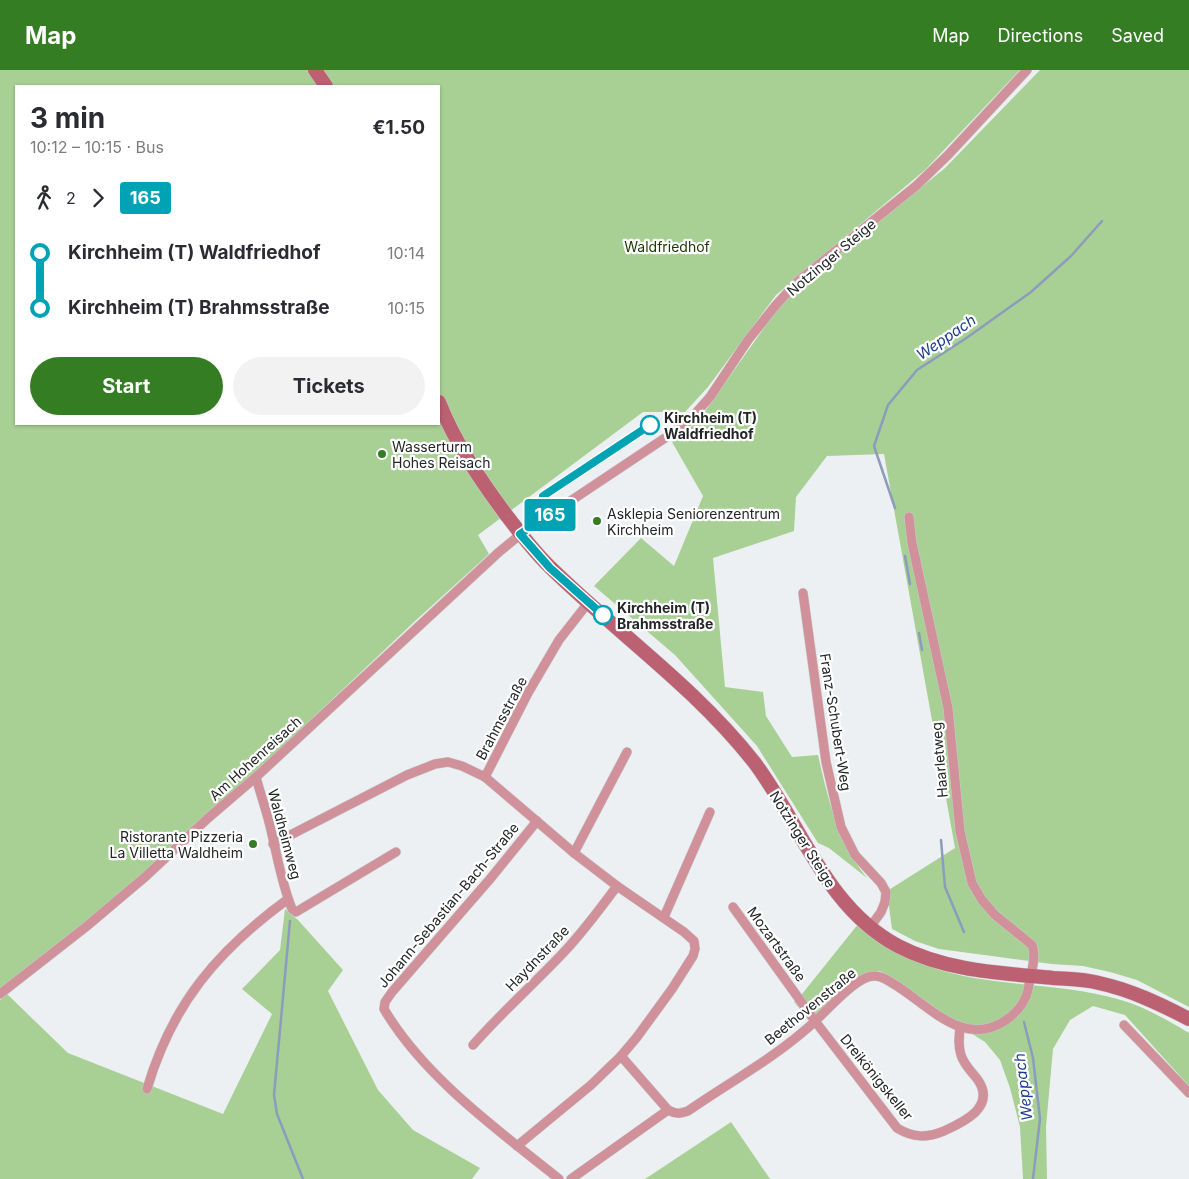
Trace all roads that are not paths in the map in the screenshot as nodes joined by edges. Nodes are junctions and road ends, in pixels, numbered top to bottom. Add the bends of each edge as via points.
1 (314, 70) edge
2 (1027, 70) edge
3 (325, 85) edge
4 (440, 404) edge
5 (909, 517) dead end
6 (520, 534) junction
7 (803, 593) dead end
8 (588, 603) junction
9 (627, 752) dead end
10 (256, 777) junction
11 (485, 777) junction
12 (710, 812) dead end
13 (537, 821) junction
14 (273, 844) junction
15 (396, 852) dead end
16 (574, 853) junction
17 (617, 886) junction
18 (288, 899) junction
19 (733, 907) dead end
20 (664, 917) junction
21 (871, 926) junction
22 (1030, 976) junction
23 (0, 994) edge
24 (1189, 1019) edge
25 (815, 1021) junction
26 (1124, 1025) dead end
27 (960, 1028) junction
28 (473, 1045) dead end
29 (621, 1056) junction
30 (147, 1089) dead end
31 (1189, 1093) edge
32 (668, 1110) junction
33 (517, 1146) junction
34 (558, 1179) edge
35 (571, 1179) edge

1 - 3 main road
2 - 6 street, Notzinger Steige via 916,186 797,282 748,340 710,398 686,424
4 - 6 main road, Notzinger Steige via 472,466
5 - 22 street, Haarletweg via 948,708 960,831 968,868 982,900 1032,945 1034,957
6 - 8 main road, Notzinger Steige
6 - 10 street, Am Hohenreisach
7 - 21 street, Franz-Schubert-Weg via 826,762 841,827 855,855 886,892 883,907
8 - 11 street, Brahmsstraße via 559,640
8 - 21 main road, Notzinger Steige via 686,688 737,741 756,765 822,873 854,912
9 - 16 street
10 - 14 street, Waldheimweg
10 - 23 street, Am Hohenreisach via 206,818 145,877
11 - 13 street
11 - 14 street, Brahmsstraße via 448,762 435,764
12 - 20 street
13 - 16 street
13 - 33 street, Johann-Sebastian-Bach-Straße via 392,992 384,1009 402,1036 431,1068
14 - 18 street, Waldheimweg
15 - 18 street, Waldheimweg via 296,912
16 - 17 street
17 - 20 street
17 - 28 street, Haydnstraße via 565,951
18 - 30 street, Waldheimweg via 240,938 199,980 163,1043
19 - 25 street, Mozartstraße
20 - 29 street via 694,941 693,956
21 - 22 main road, Notzinger Steige via 895,944 918,955 969,969
22 - 24 main road, Notzinger Steige via 1098,982 1131,992
22 - 27 street, Beethovenstraße via 1028,992 1014,1014 988,1028
25 - 27 street, Beethovenstraße via 862,980 878,975
25 - 27 street, Dreikönigskeller via 897,1128 916,1136 937,1134 958,1124 982,1104 983,1089 959,1047
25 - 32 street, Beethovenstraße via 779,1051 688,1111 680,1114
26 - 31 street
29 - 32 street
29 - 33 street
32 - 35 street
33 - 34 street

